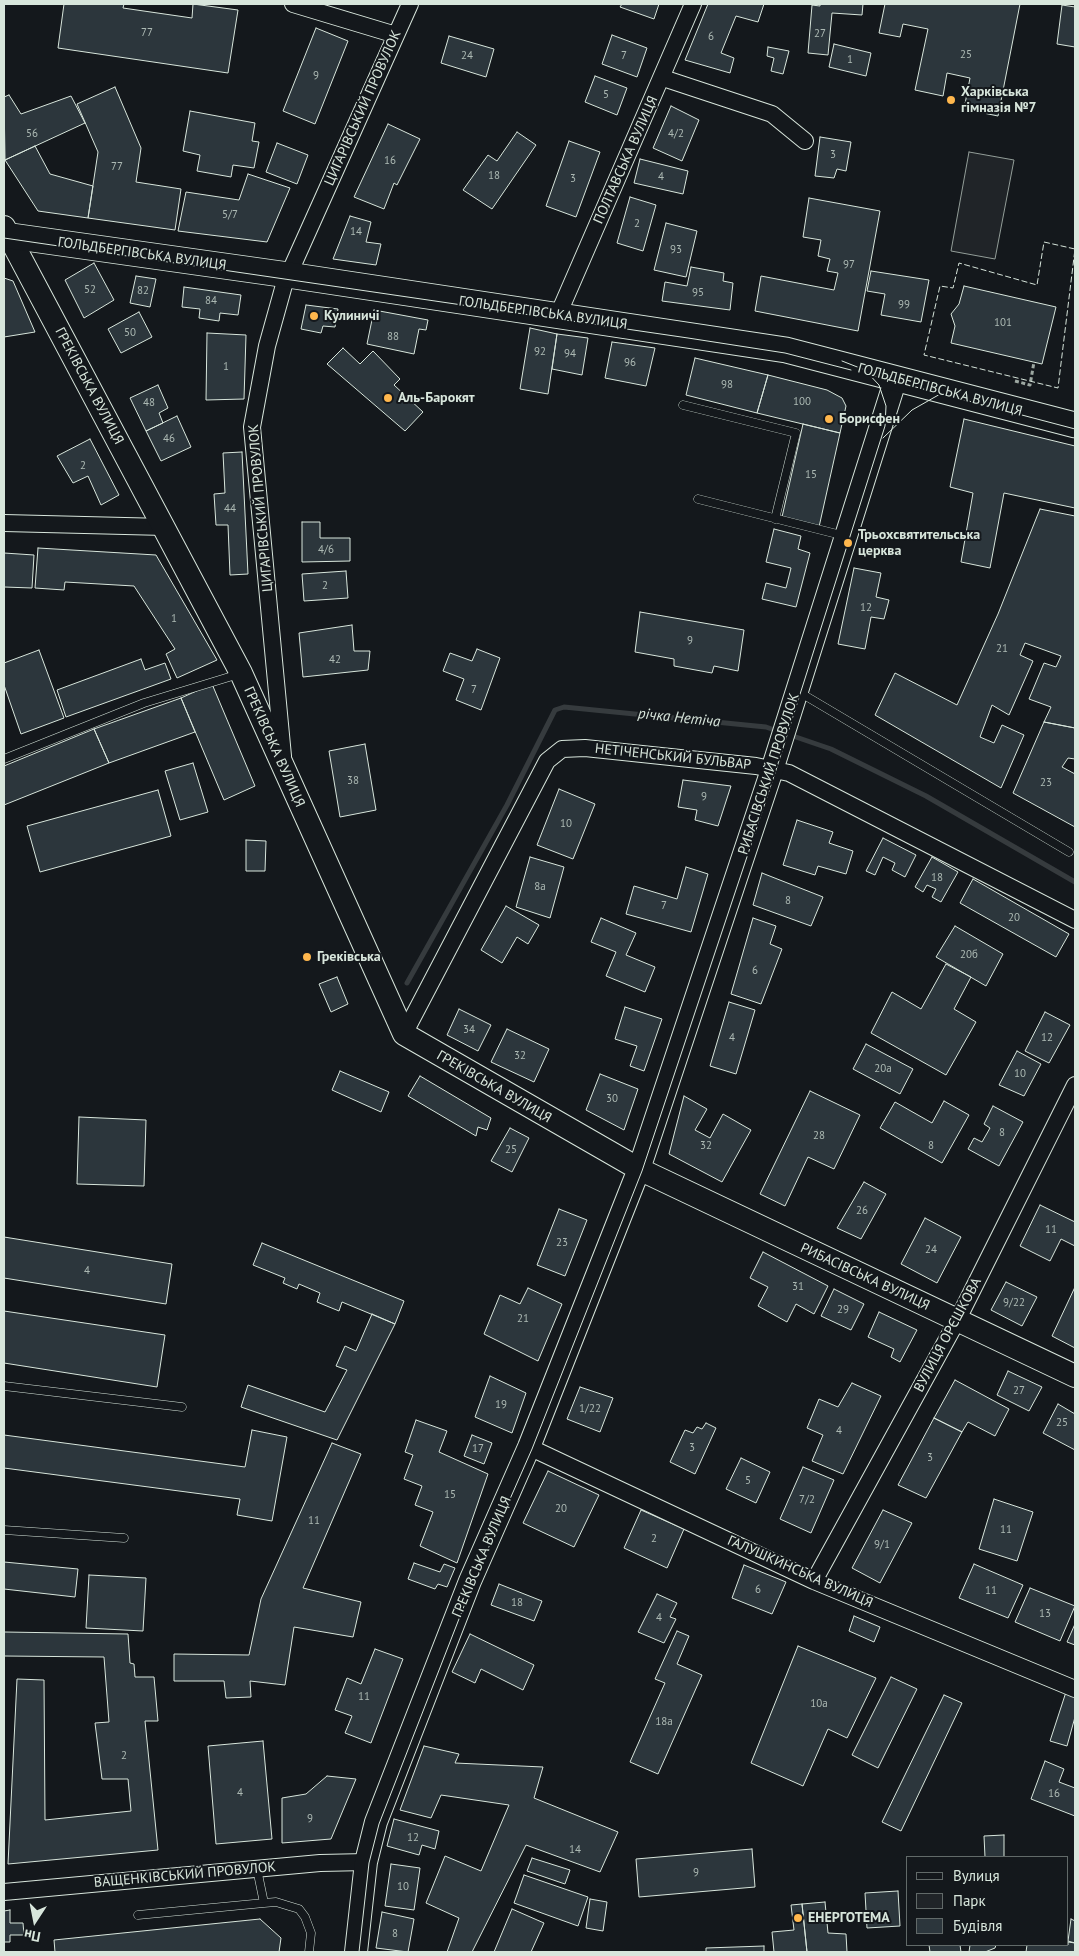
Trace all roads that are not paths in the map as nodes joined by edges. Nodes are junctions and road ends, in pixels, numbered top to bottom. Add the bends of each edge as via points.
1 (293, 4) edge
2 (410, 4) edge
3 (693, 4) edge
4 (396, 35) junction
5 (663, 78) junction
6 (805, 141) dead end
7 (5, 232) edge
8 (288, 275) junction
9 (558, 315) junction
10 (896, 378) junction
11 (683, 405) dead end
12 (1075, 425) edge
13 (698, 499) dead end
14 (775, 519) junction
15 (4, 523) edge
16 (165, 528) junction
17 (847, 537) junction
18 (241, 673) junction
19 (797, 691) junction
20 (4, 759) edge
21 (772, 770) junction
22 (285, 771) junction
23 (1069, 852) dead end
24 (1075, 920) edge
25 (404, 1034) junction
26 (1075, 1085) edge
27 (647, 1173) junction
28 (957, 1321) junction
29 (1075, 1376) edge
30 (4, 1386) edge
31 (182, 1407) dead end
32 (529, 1447) junction
33 (4, 1530) edge
34 (124, 1538) dead end
35 (814, 1581) junction
36 (1075, 1690) edge
37 (366, 1862) junction
38 (257, 1868) junction
39 (4, 1892) edge
40 (264, 1903) junction
41 (138, 1915) dead end
42 (309, 1952) edge
43 (356, 1952) edge

1 - 4 street
2 - 4 street, ЦИГАРІВСЬКИЙ ПРОВУЛОК
3 - 5 street, ПОЛТАВСЬКА ВУЛИЦЯ
4 - 8 street, ЦИГАРІВСЬКИЙ ПРОВУЛОК
5 - 6 street via 772,114
5 - 9 street, ПОЛТАВСЬКА ВУЛИЦЯ
7 - 8 main road, ГОЛЬДБЕРГІВСЬКА ВУЛИЦЯ
7 - 16 main road, ГРЕКІВСЬКА ВУЛИЦЯ
8 - 9 main road, ГОЛЬДБЕРГІВСЬКА ВУЛИЦЯ
8 - 22 street, ЦИГАРІВСЬКИЙ ПРОВУЛОК via 268,346 252,427
9 - 10 main road, ГОЛЬДБЕРГІВСЬКА ВУЛИЦЯ via 786,350
10 - 12 main road, ГОЛЬДБЕРГІВСЬКА ВУЛИЦЯ
10 - 17 main road, РИБАСІВСЬКИЙ ПРОВУЛОК
11 - 14 lane via 796,433
13 - 14 lane
14 - 17 lane
15 - 16 street
16 - 18 main road, ГРЕКІВСЬКА ВУЛИЦЯ
17 - 19 main road, РИБАСІВСЬКИЙ ПРОВУЛОК
18 - 20 lane via 144,703
18 - 22 main road, ГРЕКІВСЬКА ВУЛИЦЯ
19 - 21 main road, РИБАСІВСЬКИЙ ПРОВУЛОК
19 - 23 lane
21 - 24 street, НЕТІЧЕНСЬКИЙ БУЛЬВАР via 789,773
21 - 25 street, НЕТІЧЕНСЬКИЙ БУЛЬВАР via 562,748 547,761
21 - 27 main road, РИБАСІВСЬКИЙ ПРОВУЛОК
22 - 25 main road, ГРЕКІВСЬКА ВУЛИЦЯ
25 - 27 main road, ГРЕКІВСЬКА ВУЛИЦЯ
26 - 28 street, ВУЛИЦЯ ОРЄШКОВА
27 - 28 main road, РИБАСІВСЬКА ВУЛИЦЯ
27 - 32 main road, ГРЕКІВСЬКА ВУЛИЦЯ
28 - 29 main road, РИБАСІВСЬКА ВУЛИЦЯ
28 - 35 street, ВУЛИЦЯ ОРЄШКОВА
30 - 31 lane
32 - 35 street, ГАЛУШКИНСЬКА ВУЛИЦЯ
32 - 37 main road, ГРЕКІВСЬКА ВУЛИЦЯ via 463,1600 376,1822
33 - 34 lane
35 - 36 street, ГАЛУШКИНСЬКА ВУЛИЦЯ
37 - 38 street, ВАЩЕНКІВСЬКИЙ ПРОВУЛОК
37 - 43 main road, ГРЕКІВСЬКА ВУЛИЦЯ
38 - 39 street, ВАЩЕНКІВСЬКИЙ ПРОВУЛОК
38 - 40 lane
40 - 41 lane
40 - 42 lane via 289,1906 305,1917 311,1933

